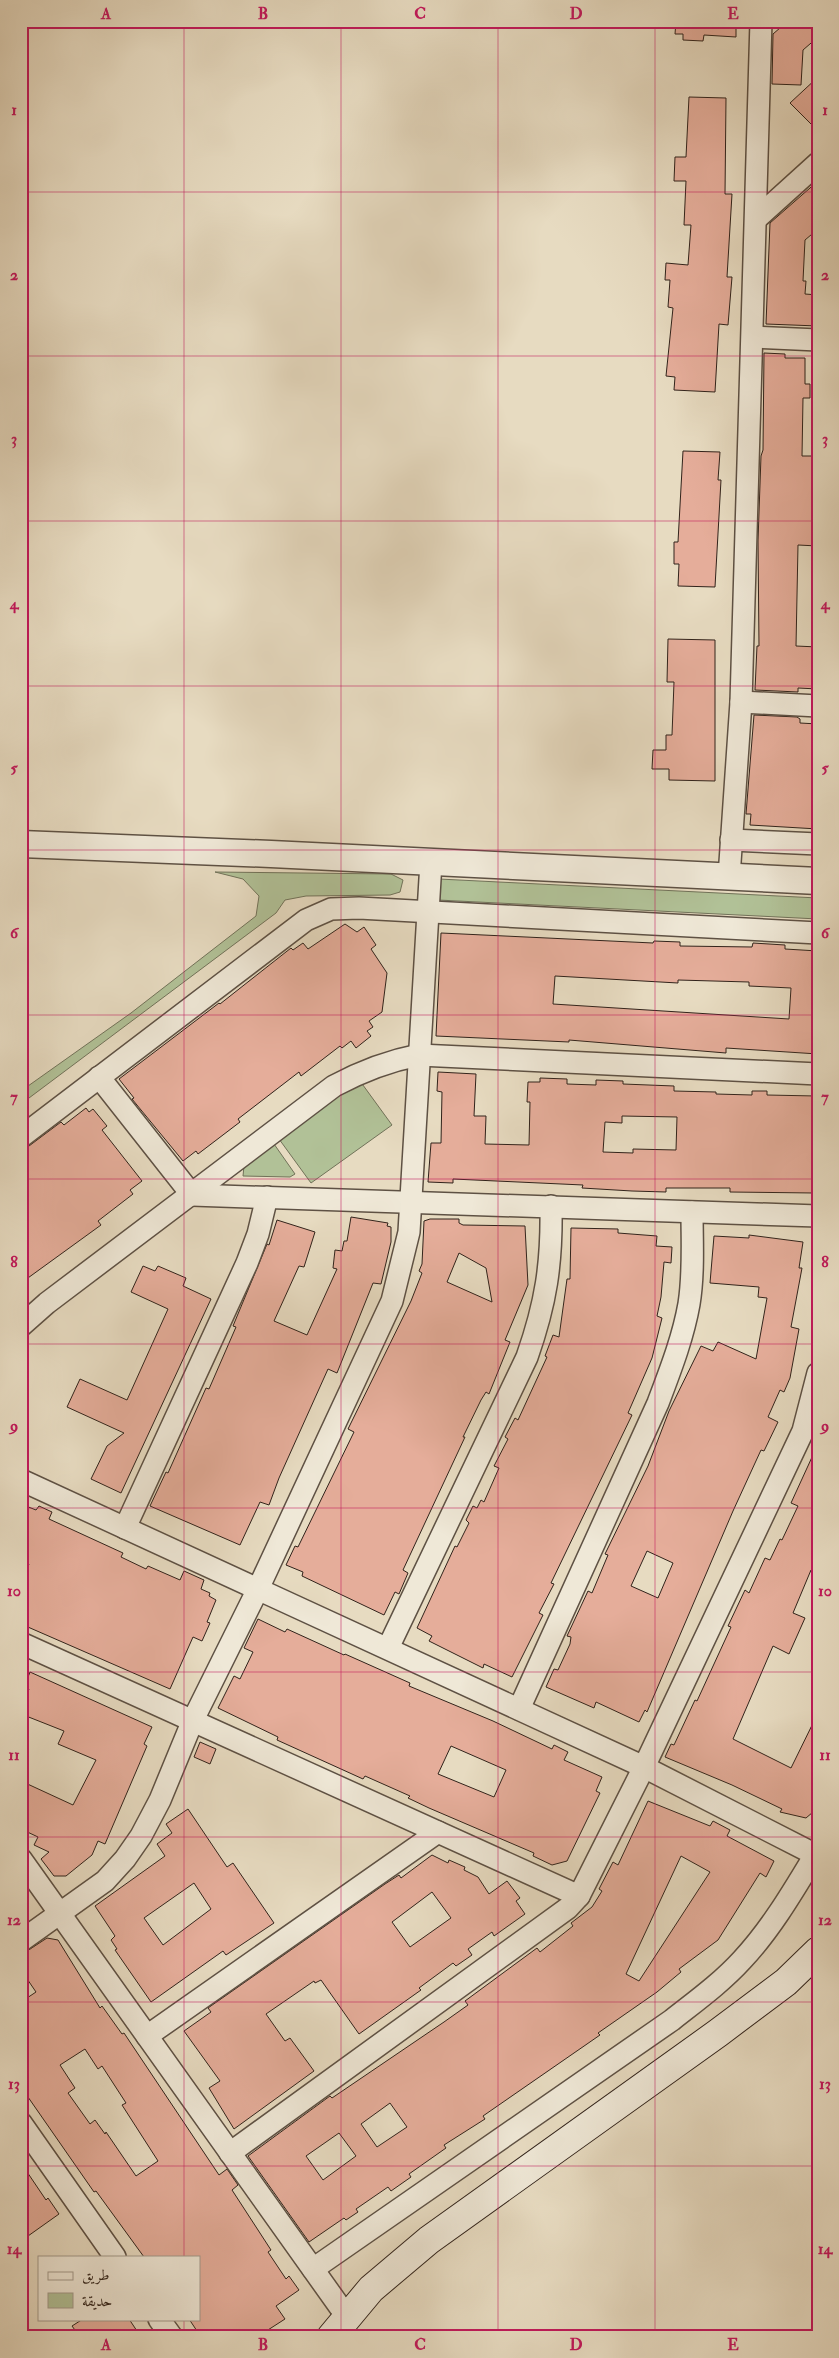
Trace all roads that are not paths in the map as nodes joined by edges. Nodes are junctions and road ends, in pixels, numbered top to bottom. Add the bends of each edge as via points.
1 (765, 25) edge
2 (818, 163) edge
3 (756, 219) junction
4 (753, 337) junction
5 (818, 340) edge
6 (741, 702) junction
7 (818, 706) edge
8 (731, 840) junction
9 (21, 844) edge
10 (818, 844) edge
11 (431, 862) junction
12 (729, 877) junction
13 (818, 881) edge
14 (427, 912) junction
15 (818, 933) edge
16 (419, 1055) junction
17 (818, 1074) edge
18 (99, 1077) junction
19 (21, 1137) edge
20 (192, 1195) junction
21 (267, 1197) junction
22 (411, 1201) junction
23 (551, 1206) junction
24 (692, 1212) junction
25 (818, 1216) edge
26 (21, 1326) edge
27 (818, 1373) edge
28 (811, 1434) edge
29 (21, 1480) edge
30 (125, 1528) junction
31 (258, 1589) junction
32 (21, 1643) edge
33 (388, 1648) junction
34 (519, 1709) junction
35 (193, 1720) junction
36 (644, 1767) junction
37 (438, 1832) junction
38 (817, 1854) edge
39 (21, 1859) edge
40 (580, 1896) junction
41 (60, 1914) junction
42 (21, 1941) edge
43 (818, 1951) edge
44 (147, 2036) junction
45 (21, 2123) edge
46 (230, 2153) junction
47 (115, 2256) edge
48 (313, 2269) junction
49 (160, 2320) edge
50 (339, 2327) edge
51 (172, 2337) edge

1 - 3 street
2 - 3 street
3 - 4 street
4 - 5 street
4 - 6 street
6 - 7 street
6 - 8 street
8 - 10 street
8 - 12 street
9 - 11 street
11 - 12 street
11 - 14 street
12 - 13 street
14 - 15 street
14 - 16 street
14 - 18 street via 331,909 306,920
16 - 17 street
16 - 20 street via 358,1073 334,1086
16 - 22 street
18 - 19 street
18 - 20 street
20 - 21 street
20 - 26 street
21 - 22 street
21 - 30 street via 247,1263
22 - 23 street
22 - 31 street via 410,1232 392,1300
23 - 24 street
23 - 33 street via 552,1247 548,1282 541,1318 527,1357
24 - 25 street
24 - 34 street via 689,1304 676,1357
27 - 28 street
28 - 36 street
29 - 30 street
30 - 31 street
31 - 33 street
31 - 35 street
32 - 35 street
33 - 34 street
34 - 36 street
35 - 37 street
35 - 41 street via 160,1800 141,1836 105,1880
36 - 38 street
36 - 40 street
37 - 40 street
37 - 44 street
38 - 48 street via 769,1927 742,1961 713,1988 672,2020
39 - 41 street
40 - 46 street via 568,1908
41 - 42 street
41 - 44 street
43 - 50 main road via 786,1982 726,2027 429,2240 371,2289
44 - 46 street
45 - 47 street
46 - 48 street
48 - 50 street
49 - 51 street

